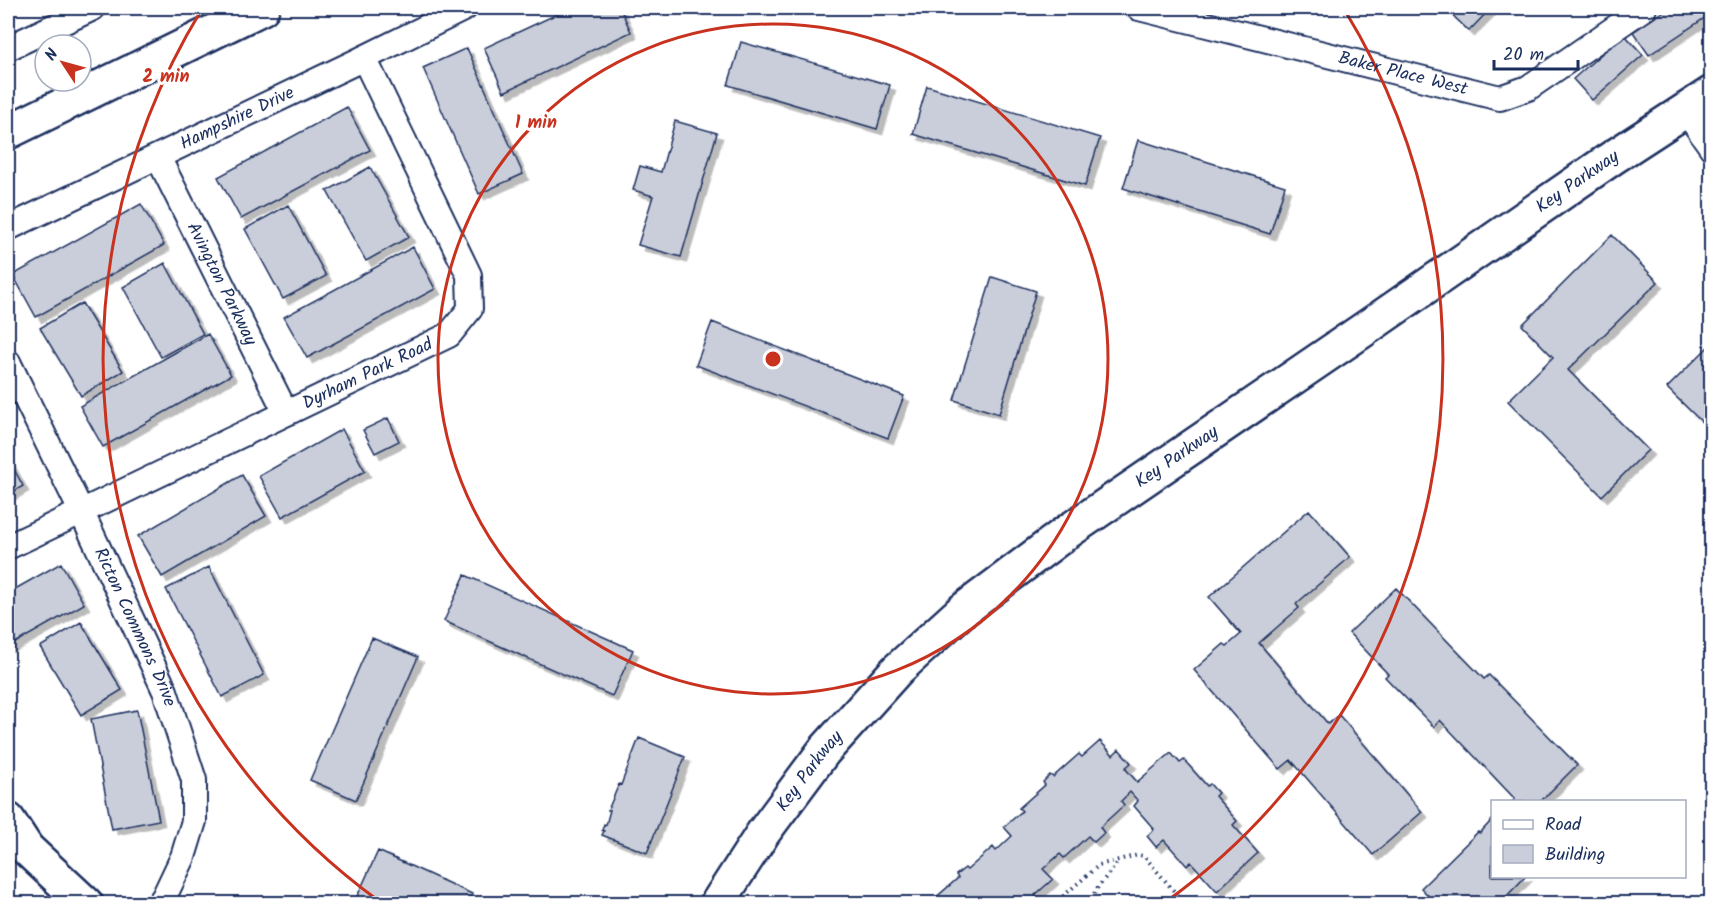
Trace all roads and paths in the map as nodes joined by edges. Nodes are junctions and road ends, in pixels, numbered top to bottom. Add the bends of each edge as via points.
1 (93, 8) edge
2 (262, 8) edge
3 (465, 8) edge
4 (1139, 8) edge
5 (1644, 8) edge
6 (8, 48) edge
7 (364, 58) junction
8 (1698, 101) edge
9 (8, 132) edge
10 (1712, 148) edge
11 (158, 157) junction
12 (8, 228) edge
13 (8, 362) edge
14 (286, 413) junction
15 (81, 511) junction
16 (8, 547) edge
17 (8, 820) edge
18 (1119, 861) junction
19 (86, 903) edge
20 (159, 903) edge
21 (717, 903) edge
22 (1054, 903) edge
23 (1088, 903) edge
24 (1185, 903) edge

1 - 6 street
2 - 9 street
3 - 7 street, Hampshire Drive
4 - 5 street, Baker Place West via 1500,98 1528,88
7 - 11 street, Hampshire Drive
7 - 14 street, Dyrham Park Road via 469,275 470,309 449,335
8 - 10 street
8 - 21 street, Key Parkway via 1067,532 962,610 897,670 824,751 762,833
11 - 12 street, Hampshire Drive
11 - 14 street, Avington Parkway
13 - 15 street, Ricton Commons Drive
14 - 15 street, Dyrham Park Road
15 - 16 street, Dyrham Park Road
15 - 20 street, Ricton Commons Drive via 165,691 194,780 194,821 183,857
17 - 19 street via 27,849
18 - 22 path via 1099,865
18 - 23 path
18 - 24 path via 1144,856

